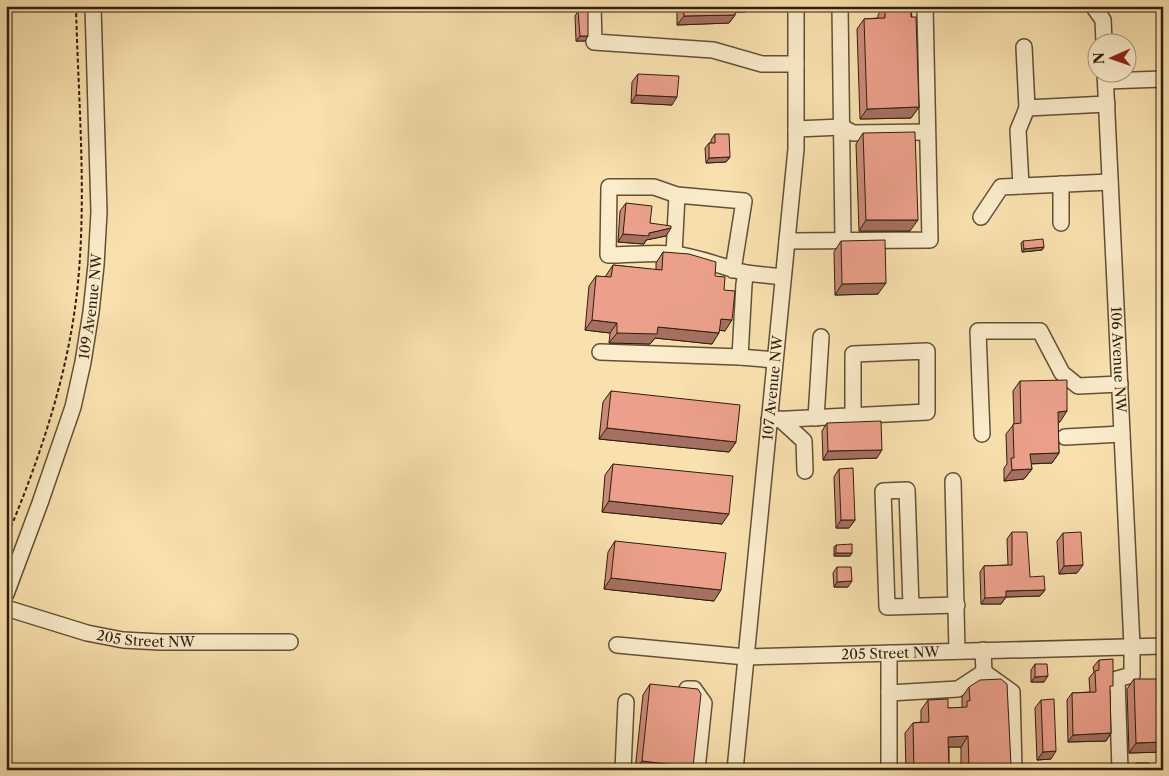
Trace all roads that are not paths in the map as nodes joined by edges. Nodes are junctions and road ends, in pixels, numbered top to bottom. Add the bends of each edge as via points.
1 (93, 6) edge
2 (593, 6) edge
3 (796, 6) edge
4 (840, 6) edge
5 (925, 6) edge
6 (1092, 6) edge
7 (1104, 32) edge
8 (1024, 46) dead end
9 (796, 64) junction
10 (1136, 78) edge
11 (1163, 79) edge
12 (1105, 82) edge
13 (1107, 104) junction
14 (1027, 108) junction
15 (842, 127) junction
16 (796, 129) junction
17 (927, 132) junction
18 (1110, 182) junction
19 (1061, 184) junction
20 (1021, 186) junction
21 (678, 195) junction
22 (981, 217) dead end
23 (1061, 224) dead end
24 (787, 241) junction
25 (843, 241) junction
26 (674, 254) junction
27 (739, 272) junction
28 (783, 277) junction
29 (820, 337) dead end
30 (600, 352) dead end
31 (740, 357) junction
32 (775, 360) junction
33 (1120, 384) junction
34 (853, 416) junction
35 (816, 418) junction
36 (775, 420) junction
37 (982, 434) dead end
38 (1122, 434) junction
39 (1065, 437) dead end
40 (805, 470) dead end
41 (953, 481) dead end
42 (6, 594) edge
43 (957, 605) junction
44 (912, 606) junction
45 (6, 608) edge
46 (290, 642) dead end
47 (617, 645) dead end
48 (1132, 646) junction
49 (1163, 646) edge
50 (983, 650) junction
51 (957, 651) junction
52 (890, 653) junction
53 (746, 657) junction
54 (984, 672) junction
55 (675, 687) edge
56 (889, 693) junction
57 (626, 702) dead end
58 (623, 770) edge
59 (697, 770) edge
60 (735, 770) edge
61 (889, 770) edge
62 (1014, 770) edge
63 (1120, 770) edge

1 - 42 street, 109 Avenue NW via 99,212 91,312 73,407
2 - 9 street via 594,42 713,50 762,64
3 - 9 street, 107 Avenue NW
4 - 15 street
5 - 17 street
6 - 7 street via 1103,20
8 - 14 street
9 - 16 street, 107 Avenue NW
10 - 11 street
12 - 13 street, 106 Avenue NW
13 - 14 street
13 - 18 street, 106 Avenue NW
14 - 20 street via 1018,130
15 - 16 street
15 - 17 street via 853,133
15 - 25 street
16 - 24 street, 107 Avenue NW
17 - 25 street via 930,240
18 - 19 street
18 - 33 street, 106 Avenue NW
19 - 20 street
19 - 23 street
20 - 22 street via 1001,187
21 - 26 street
21 - 26 street via 654,187 610,187 608,255
21 - 27 street via 744,201
24 - 25 street
24 - 28 street, 107 Avenue NW
26 - 27 street
27 - 28 street
27 - 31 street
28 - 32 street, 107 Avenue NW
29 - 35 street
30 - 31 street
31 - 32 street
32 - 36 street, 107 Avenue NW
33 - 37 street via 1078,386 1062,374 1040,331 978,331
33 - 38 street, 106 Avenue NW
34 - 34 street via 927,412 927,350 854,354
34 - 35 street
35 - 36 street
36 - 40 street via 804,441
36 - 53 street, 107 Avenue NW
38 - 39 street
38 - 48 street, 106 Avenue NW
41 - 43 street
43 - 44 street
43 - 51 street
44 - 44 street via 888,607 883,491 907,490
45 - 46 street, 205 Street NW via 87,633 123,640
47 - 53 street, 205 Street NW
48 - 49 street, 205 Street NW
48 - 50 street, 205 Street NW
48 - 63 street, 106 Avenue NW via 1132,675 1116,679
50 - 51 street, 205 Street NW
50 - 54 street
51 - 52 street, 205 Street NW
52 - 53 street, 205 Street NW
52 - 56 street
53 - 60 street, 107 Avenue NW
54 - 56 street via 958,689
54 - 62 street via 1012,692
55 - 59 street via 694,690 704,703
56 - 61 street
57 - 58 street

